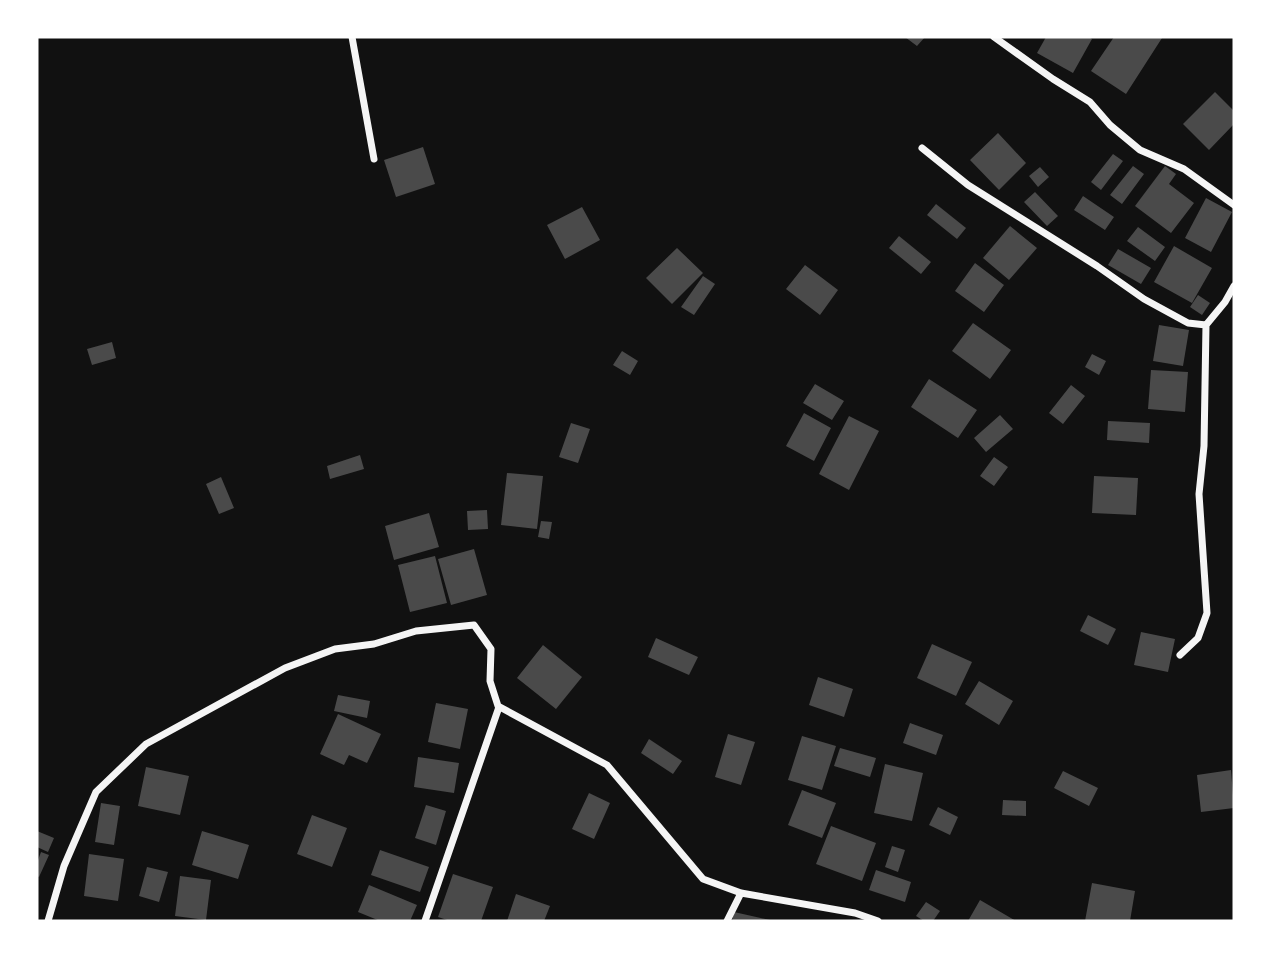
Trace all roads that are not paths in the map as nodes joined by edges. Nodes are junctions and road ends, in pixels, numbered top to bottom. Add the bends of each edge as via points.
1 (352, 37) edge
2 (994, 37) edge
3 (922, 148) dead end
4 (374, 159) dead end
5 (1234, 205) edge
6 (1234, 286) edge
7 (1206, 326) junction
8 (1180, 655) dead end
9 (499, 707) junction
10 (741, 893) junction
11 (48, 921) edge
12 (425, 921) edge
13 (727, 921) edge
14 (878, 921) edge

1 - 4 street
2 - 5 street via 1090,102 1140,150 1184,169
3 - 7 street via 968,185 1144,299 1188,323
6 - 7 street
7 - 8 street via 1199,494 1208,613 1198,638
9 - 10 street via 607,765 703,879
9 - 11 street via 490,681 491,649 474,625 416,631 374,644 335,649 285,668 146,744 96,792 64,866
9 - 12 street
10 - 13 street
10 - 14 street

